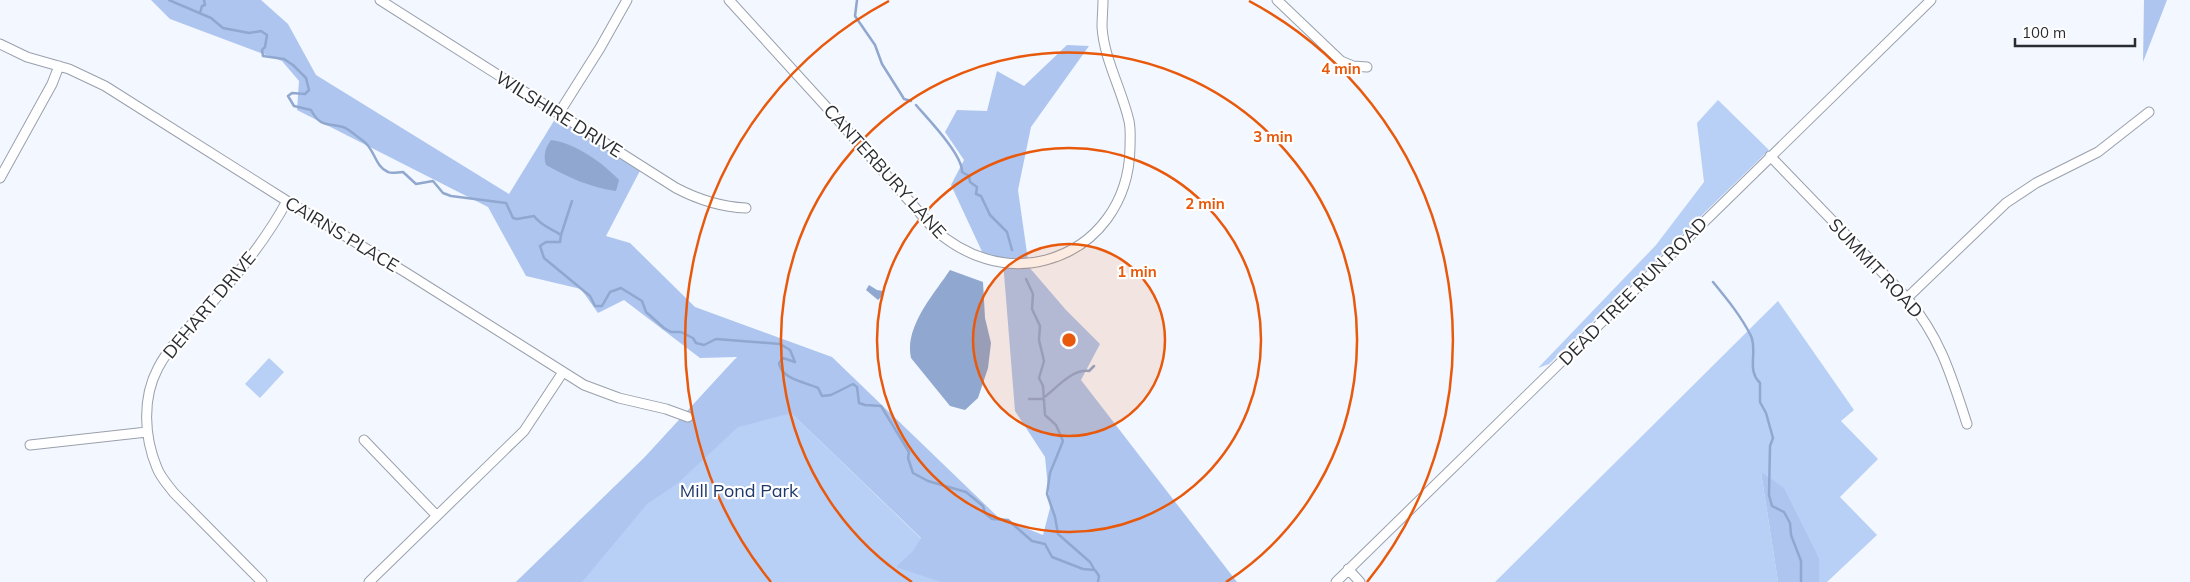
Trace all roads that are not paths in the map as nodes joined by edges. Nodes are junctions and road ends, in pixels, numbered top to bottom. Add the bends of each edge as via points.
1 (380, 0) edge
2 (627, 0) edge
3 (730, 0) edge
4 (1103, 0) edge
5 (1277, 0) edge
6 (1931, 0) edge
7 (0, 44) edge
8 (59, 66) junction
9 (1367, 67) dead end
10 (558, 112) junction
11 (2149, 112) dead end
12 (1770, 156) junction
13 (0, 178) edge
14 (287, 202) junction
15 (746, 208) dead end
16 (1907, 298) junction
17 (563, 372) junction
18 (688, 418) dead end
19 (1967, 424) dead end
20 (147, 432) junction
21 (364, 440) dead end
22 (30, 445) dead end
23 (437, 516) junction
24 (1348, 569) junction
25 (262, 582) edge
26 (369, 582) edge
27 (1336, 582) edge
28 (1360, 582) edge

1 - 10 street, WILSHIRE DRIVE
2 - 10 street
3 - 4 street, CANTERBURY LANE via 934,229 970,254 1008,263 1054,258 1091,237 1109,218 1122,194 1130,161 1129,122 1107,51 1102,27
5 - 9 street via 1341,61
6 - 12 street, DEAD TREE RUN ROAD
7 - 8 street, CAIRNS PLACE via 27,57
8 - 13 street
8 - 14 street, CAIRNS PLACE via 105,86
10 - 15 street, WILSHIRE DRIVE via 676,188 727,207
11 - 16 street via 2098,152 2006,202
12 - 16 street, SUMMIT ROAD
12 - 24 street, DEAD TREE RUN ROAD via 1462,461
14 - 17 street, CAIRNS PLACE
14 - 20 street, DEHART DRIVE via 261,242 158,367 148,400
16 - 19 street, SUMMIT ROAD via 1934,334 1950,370
17 - 18 street, CAIRNS PLACE via 607,394
17 - 23 street via 524,431
20 - 22 street
20 - 25 street, DEHART DRIVE via 162,478
21 - 23 street
23 - 26 street
24 - 27 street, DEAD TREE RUN ROAD
24 - 28 street

